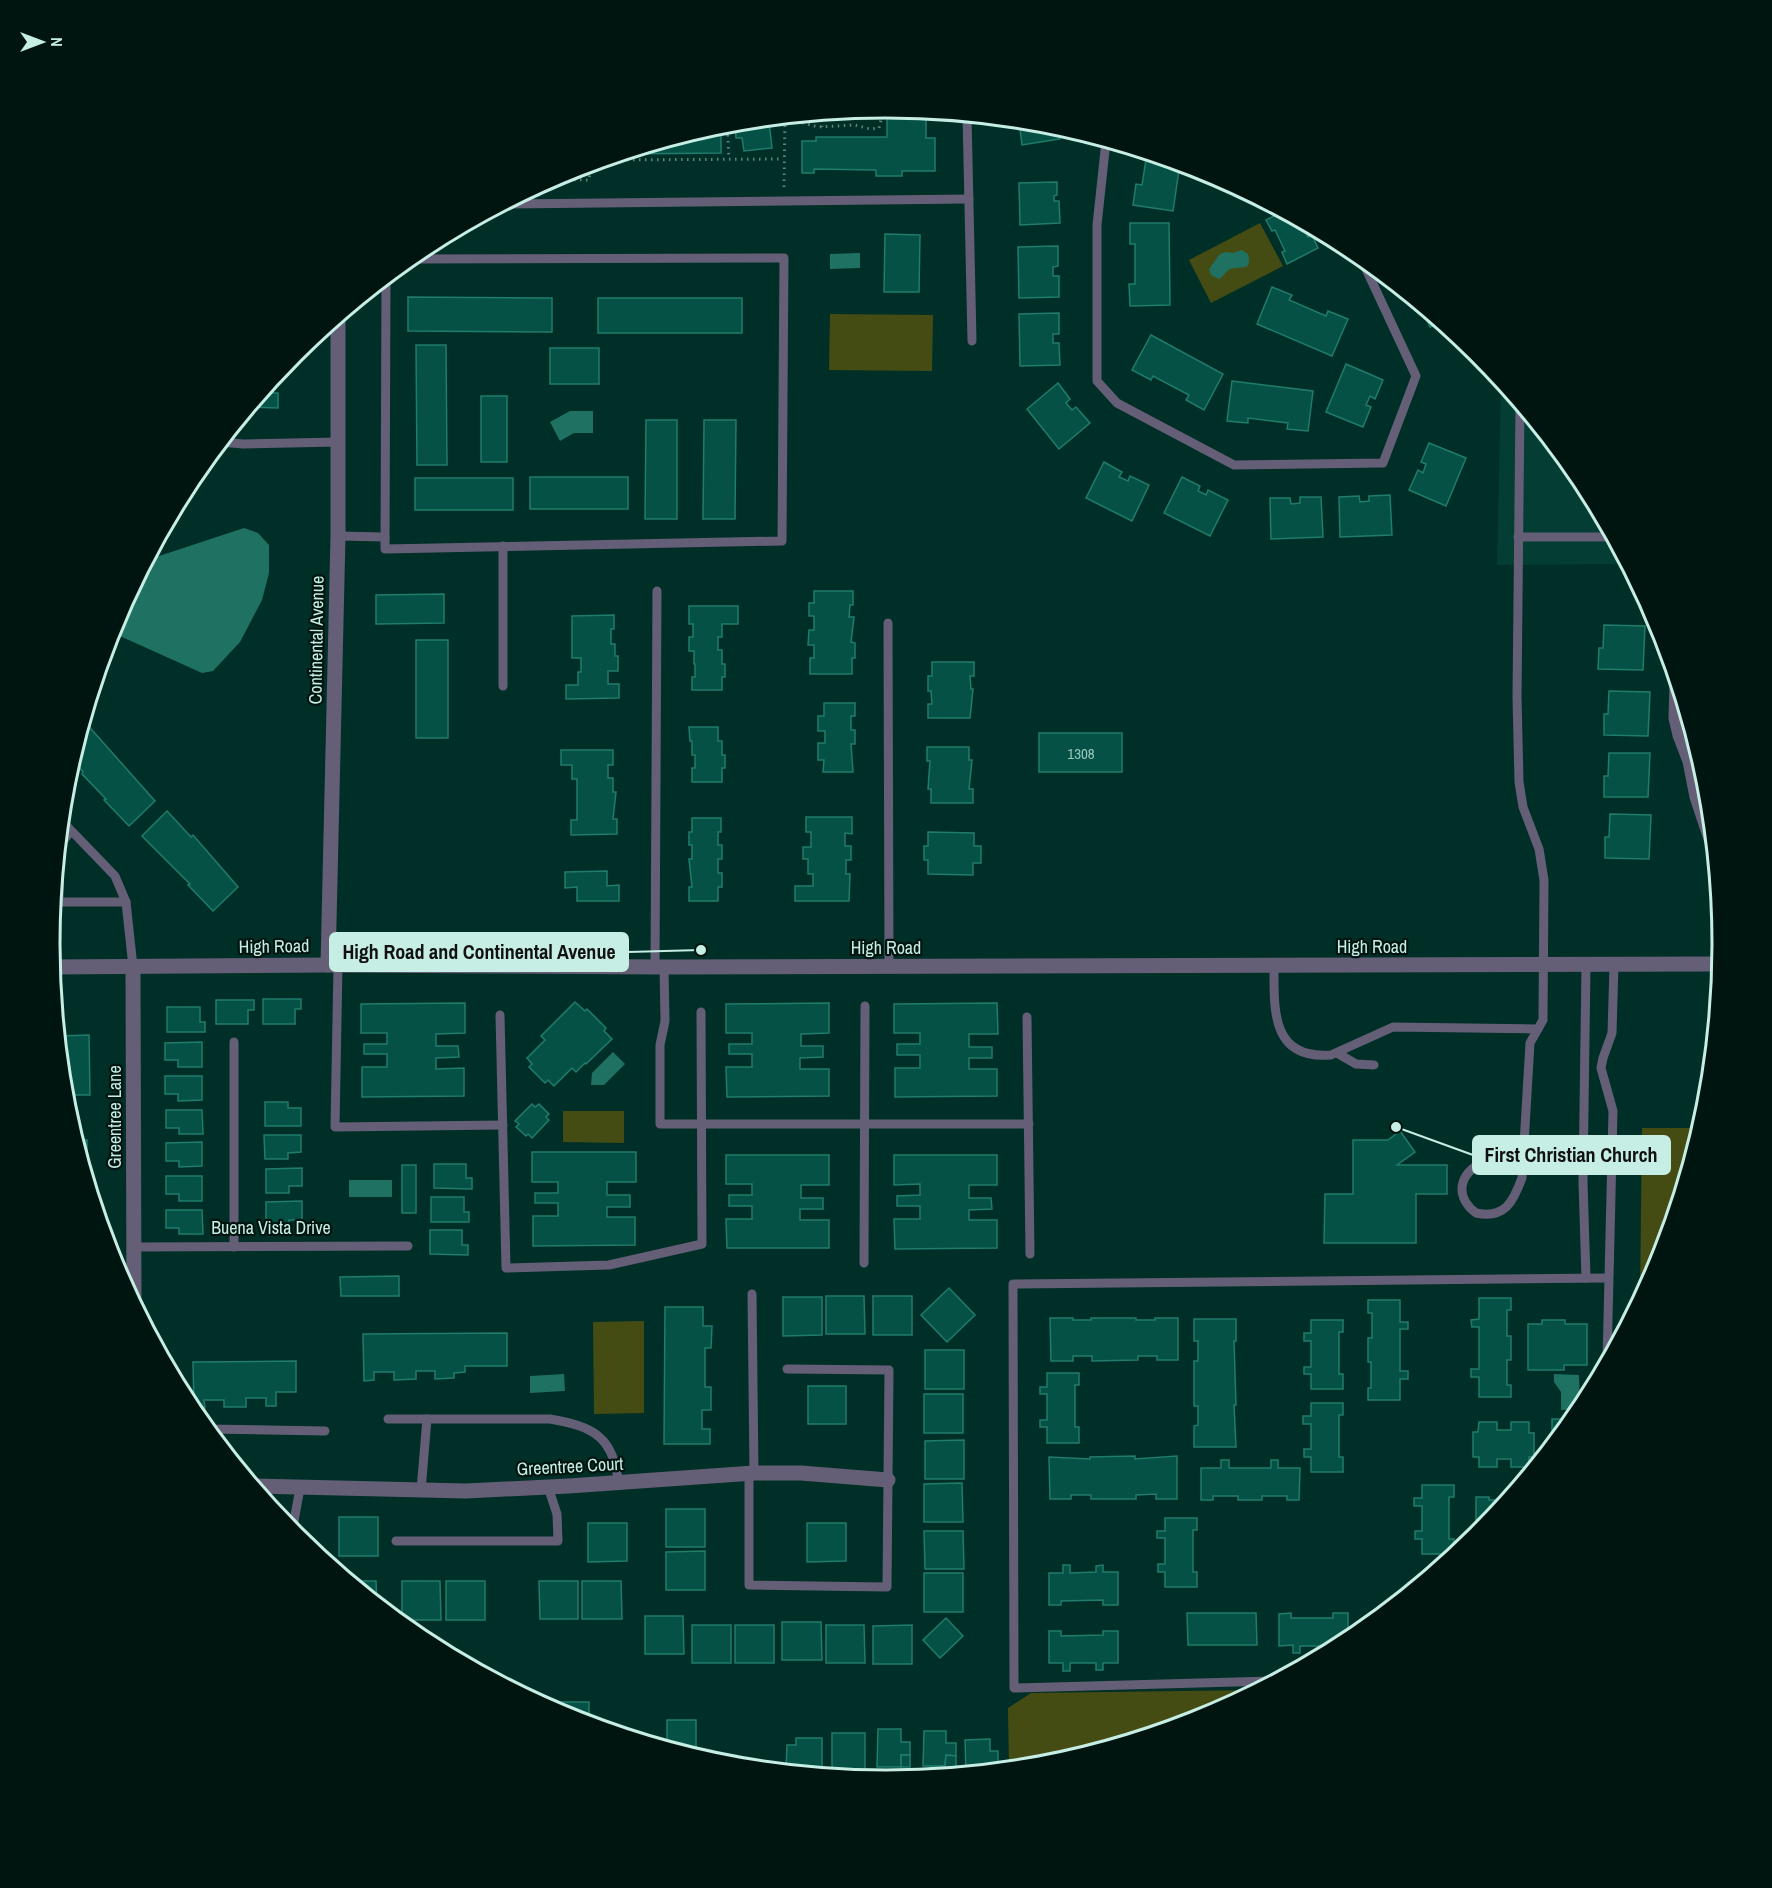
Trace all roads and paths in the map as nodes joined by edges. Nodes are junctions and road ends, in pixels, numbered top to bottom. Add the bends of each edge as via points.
1 (881, 120) dead end
2 (821, 121) edge
3 (804, 123) edge
4 (967, 123) edge
5 (785, 124) edge
6 (822, 127) junction
7 (728, 134) edge
8 (1105, 148) edge
9 (729, 159) junction
10 (783, 159) junction
11 (627, 160) edge
12 (590, 173) edge
13 (573, 180) edge
14 (969, 200) junction
15 (784, 201) junction
16 (519, 204) edge
17 (424, 259) edge
18 (1368, 274) edge
19 (386, 287) edge
20 (338, 326) edge
21 (972, 341) dead end
22 (1520, 415) edge
23 (338, 442) junction
24 (230, 443) edge
25 (338, 536) junction
26 (385, 537) junction
27 (1518, 537) junction
28 (1604, 537) edge
29 (503, 546) junction
30 (657, 591) dead end
31 (888, 623) dead end
32 (504, 686) dead end
33 (1676, 705) edge
34 (1688, 746) edge
35 (1695, 781) edge
36 (1700, 806) edge
37 (68, 828) edge
38 (71, 831) junction
39 (67, 836) edge
40 (62, 902) edge
41 (126, 902) junction
42 (1711, 964) edge
43 (333, 965) junction
44 (1544, 965) junction
45 (1586, 965) junction
46 (1614, 965) junction
47 (133, 966) junction
48 (889, 966) junction
49 (1274, 966) junction
50 (61, 967) edge
51 (659, 967) junction
52 (865, 1006) dead end
53 (701, 1012) dead end
54 (500, 1015) dead end
55 (1027, 1017) dead end
56 (1538, 1029) junction
57 (234, 1042) dead end
58 (1337, 1053) junction
59 (1374, 1065) dead end
60 (701, 1124) junction
61 (864, 1124) junction
62 (1029, 1124) junction
63 (502, 1125) junction
64 (1522, 1165) junction
65 (408, 1246) dead end
66 (234, 1247) junction
67 (134, 1248) junction
68 (1030, 1254) dead end
69 (864, 1263) dead end
70 (1586, 1278) junction
71 (1608, 1278) junction
72 (134, 1284) edge
73 (752, 1293) dead end
74 (1607, 1346) edge
75 (787, 1369) dead end
76 (388, 1419) dead end
77 (427, 1419) junction
78 (325, 1431) dead end
79 (220, 1432) edge
80 (752, 1473) junction
81 (888, 1480) junction
82 (619, 1483) junction
83 (263, 1486) edge
84 (548, 1487) junction
85 (300, 1488) junction
86 (422, 1490) junction
87 (294, 1519) edge
88 (396, 1541) dead end
89 (1258, 1681) edge

1 - 6 path via 879,128
2 - 6 path
3 - 6 path
4 - 14 lane
5 - 10 path
7 - 9 path
8 - 18 lane via 1096,225 1098,381 1117,404 1234,465 1383,464 1416,376
9 - 10 path
9 - 11 path
10 - 15 path
12 - 13 path via 589,180
14 - 15 lane
14 - 21 lane
15 - 16 lane
17 - 29 lane via 784,258 782,541
19 - 26 lane
20 - 23 street, Continental Avenue
22 - 27 lane
23 - 24 lane
23 - 25 street, Continental Avenue
25 - 26 lane
25 - 43 street, Continental Avenue
26 - 29 lane via 385,549
27 - 28 lane
27 - 44 lane via 1519,782 1544,880
29 - 32 lane
30 - 51 lane
31 - 48 lane
33 - 34 street via 1680,735
35 - 36 street
37 - 38 lane
38 - 39 lane
38 - 41 lane via 116,876
40 - 41 lane
41 - 47 lane
42 - 46 street, High Road
43 - 47 street, High Road
43 - 51 street, High Road
43 - 63 lane via 335,1127
44 - 45 street, High Road
44 - 49 street, High Road
44 - 56 lane via 1543,1020
45 - 46 street, High Road
45 - 70 lane
46 - 71 lane via 1612,1033 1601,1068 1612,1111
47 - 50 street, High Road
47 - 67 street, Greentree Lane
48 - 49 street, High Road
48 - 51 street, High Road
49 - 58 lane via 1274,1003 1280,1032 1290,1045 1304,1052 1321,1056
51 - 60 lane via 665,1021 660,1045 660,1124
52 - 61 lane
53 - 60 lane
54 - 63 lane
55 - 62 lane
56 - 58 lane via 1393,1027
56 - 64 lane via 1530,1043
57 - 66 lane
58 - 59 lane via 1356,1064
60 - 61 lane
60 - 63 lane via 702,1244 609,1265 506,1268
61 - 62 lane
61 - 69 lane
62 - 68 lane
64 - 64 lane via 1490,1159 1477,1166 1464,1180 1460,1190 1463,1200 1476,1213 1501,1211 1516,1193
65 - 66 lane, Buena Vista Drive
66 - 67 lane, Buena Vista Drive
67 - 72 street, Greentree Lane
70 - 71 lane
70 - 89 lane via 1013,1284 1014,1688
71 - 74 lane
73 - 80 lane
75 - 81 lane via 889,1370
76 - 77 lane
77 - 82 lane via 550,1419 575,1424 601,1438 610,1451
77 - 86 lane
78 - 79 lane
80 - 81 street, Greentree Court
80 - 81 lane via 749,1585 886,1587
80 - 82 street, Greentree Court
82 - 84 street, Greentree Court
83 - 85 street, Greentree Court
84 - 86 street, Greentree Court
84 - 88 lane via 557,1515 558,1541
85 - 86 street, Greentree Court
85 - 87 lane

